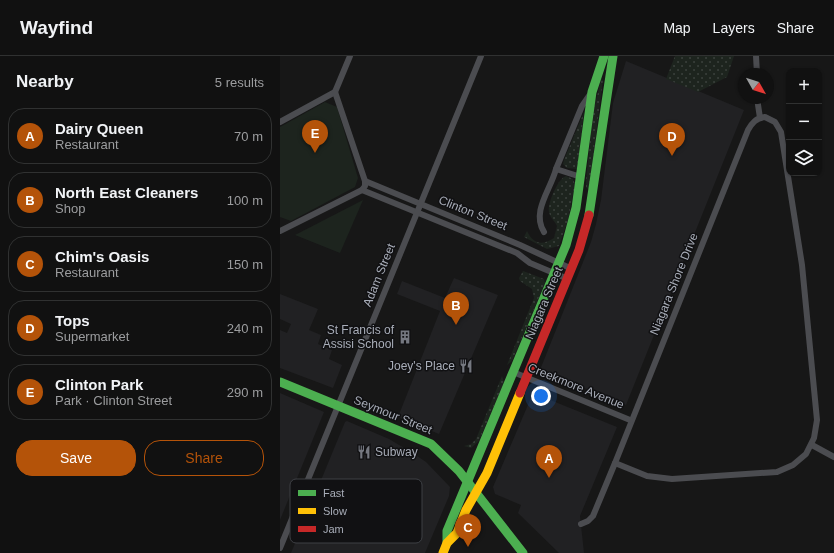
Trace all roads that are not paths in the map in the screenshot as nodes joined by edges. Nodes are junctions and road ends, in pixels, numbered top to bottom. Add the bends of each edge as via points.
1 (350, 56) edge
2 (481, 56) edge
3 (604, 56) edge
4 (613, 56) edge
5 (756, 56) edge
6 (757, 68) edge
7 (335, 92) junction
8 (592, 92) junction
9 (758, 104) edge
10 (760, 118) junction
11 (280, 122) edge
12 (556, 169) junction
13 (581, 177) junction
14 (365, 181) junction
15 (362, 190) junction
16 (421, 204) junction
17 (418, 212) junction
18 (280, 230) edge
19 (544, 232) dead end
20 (558, 263) junction
21 (572, 269) junction
22 (554, 273) junction
23 (568, 279) junction
24 (513, 372) junction
25 (526, 378) junction
26 (280, 382) edge
27 (337, 406) junction
28 (630, 420) junction
29 (812, 445) junction
30 (834, 457) edge
31 (615, 463) junction
32 (308, 479) edge
33 (468, 481) junction
34 (476, 493) junction
35 (290, 523) edge
36 (581, 524) dead end
37 (447, 543) junction
38 (280, 548) edge
39 (443, 553) edge
40 (523, 553) edge

1 - 7 street
2 - 16 street, Adam Street
3 - 8 main road, Niagara Street
4 - 21 main road, Niagara Street via 591,207
5 - 6 street
7 - 11 street
7 - 14 street
8 - 12 street, Niagara Street via 582,106
8 - 13 main road, Niagara Street
9 - 10 street
10 - 28 street, Niagara Shore Drive via 752,123 748,130
10 - 29 street via 770,118 779,126 797,223 817,420
12 - 13 street
12 - 19 street, Niagara Street via 539,214 539,224
13 - 20 main road, Niagara Street via 571,228
14 - 15 street
14 - 16 street, Clinton Street
15 - 17 street, Clinton Street
15 - 18 street
16 - 17 street, Adam Street
16 - 20 street, Clinton Street
17 - 22 street, Clinton Street via 517,253 530,263
17 - 27 street, Adam Street
20 - 21 street, Clinton Street
20 - 22 main road, Niagara Street
21 - 23 main road, Niagara Street
22 - 23 street, Clinton Street
22 - 24 main road, Niagara Street
23 - 25 main road, Niagara Street
24 - 25 street, Creekmore Avenue
24 - 33 main road, Niagara Street
25 - 28 street, Creekmore Avenue
25 - 34 main road, Niagara Street via 487,473
26 - 27 main road, Seymour Street
27 - 32 street, Adam Street
27 - 33 main road, Seymour Street via 431,444
28 - 31 street, Niagara Shore Drive
29 - 30 street
29 - 31 street via 793,465 768,473 672,479 647,476
31 - 36 street, Niagara Shore Drive via 593,516
33 - 34 main road, Seymour Street
33 - 37 main road, Niagara Street via 447,531
34 - 37 main road, Niagara Street via 457,533
34 - 40 main road, Seymour Street
35 - 38 street, Adam Street
37 - 39 main road, Niagara Street

